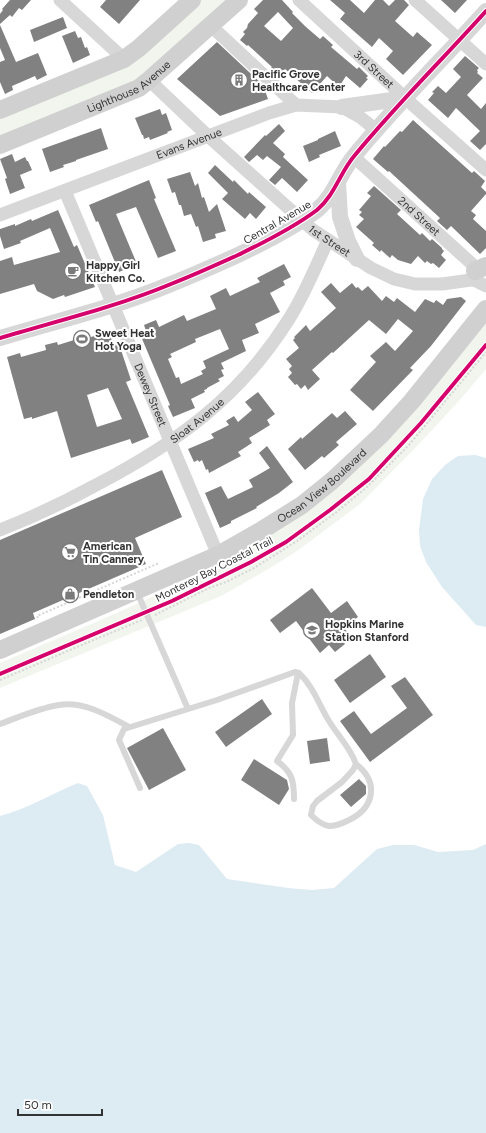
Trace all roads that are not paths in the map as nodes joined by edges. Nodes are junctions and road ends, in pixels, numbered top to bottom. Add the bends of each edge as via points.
1 (60, 0) edge
2 (239, 0) edge
3 (299, 0) edge
4 (416, 0) edge
5 (188, 1) edge
6 (486, 11) edge
7 (210, 25) junction
8 (460, 40) junction
9 (124, 59) junction
10 (486, 64) edge
11 (149, 80) junction
12 (406, 98) junction
13 (296, 105) junction
14 (342, 107) junction
15 (0, 110) edge
16 (376, 130) junction
17 (209, 137) junction
18 (0, 145) edge
19 (354, 157) junction
20 (486, 170) edge
21 (338, 183) junction
22 (65, 191) junction
23 (0, 215) edge
24 (302, 220) junction
25 (328, 240) junction
26 (357, 259) junction
27 (481, 276) edge
28 (112, 305) junction
29 (486, 309) edge
30 (0, 338) edge
31 (170, 442) junction
32 (0, 530) edge
33 (218, 555) junction
34 (137, 591) junction
35 (0, 650) edge
36 (298, 673) junction
37 (188, 709) junction
38 (0, 724) edge
39 (130, 727) junction
40 (356, 764) junction
41 (140, 788) dead end
42 (294, 799) dead end

1 - 9 street
2 - 7 main road, Lighthouse Avenue
3 - 12 street, 3rd Street
4 - 8 street
5 - 9 main road
6 - 8 street, Central Avenue
7 - 11 main road, Lighthouse Avenue
7 - 13 street
8 - 10 street
8 - 12 street, Central Avenue
9 - 15 main road
11 - 17 street, 1st Street
11 - 18 main road, Lighthouse Avenue via 139,88
12 - 14 street
12 - 16 street, Central Avenue
12 - 20 street, 3rd Street
13 - 14 street, Evans Avenue
13 - 17 street, Evans Avenue
14 - 16 street, Evans Avenue
16 - 19 street, Central Avenue
17 - 22 street, Evans Avenue
17 - 24 street, 1st Street
19 - 21 street, Central Avenue via 346,166
19 - 27 street, 2nd Street via 472,264
21 - 24 street, Central Avenue via 323,204
21 - 26 street via 340,217
22 - 23 street, Evans Avenue
22 - 28 street, Dewey Street
24 - 25 street, 1st Street
24 - 28 street, Central Avenue via 214,266 171,285
25 - 26 street, 1st Street
25 - 31 street, Sloat Avenue via 290,318 260,361 212,410
26 - 27 street, 1st Street via 382,274 410,283 431,285
28 - 30 street, Central Avenue
28 - 31 street, Dewey Street
29 - 33 main road, Ocean View Boulevard via 412,401 353,462 302,505
31 - 32 street, Sloat Avenue via 78,495
31 - 33 street, Dewey Street
33 - 34 main road, Ocean View Boulevard
34 - 35 main road, Ocean View Boulevard
34 - 37 lane
36 - 37 lane
36 - 40 lane via 309,684
36 - 42 lane via 292,703 293,735 277,761 292,776
37 - 39 lane
38 - 39 lane via 60,704 91,709
39 - 41 lane via 124,729 119,740
40 - 40 lane via 368,777 372,792 369,802 352,819 340,825 321,824 312,815 313,806 349,775

